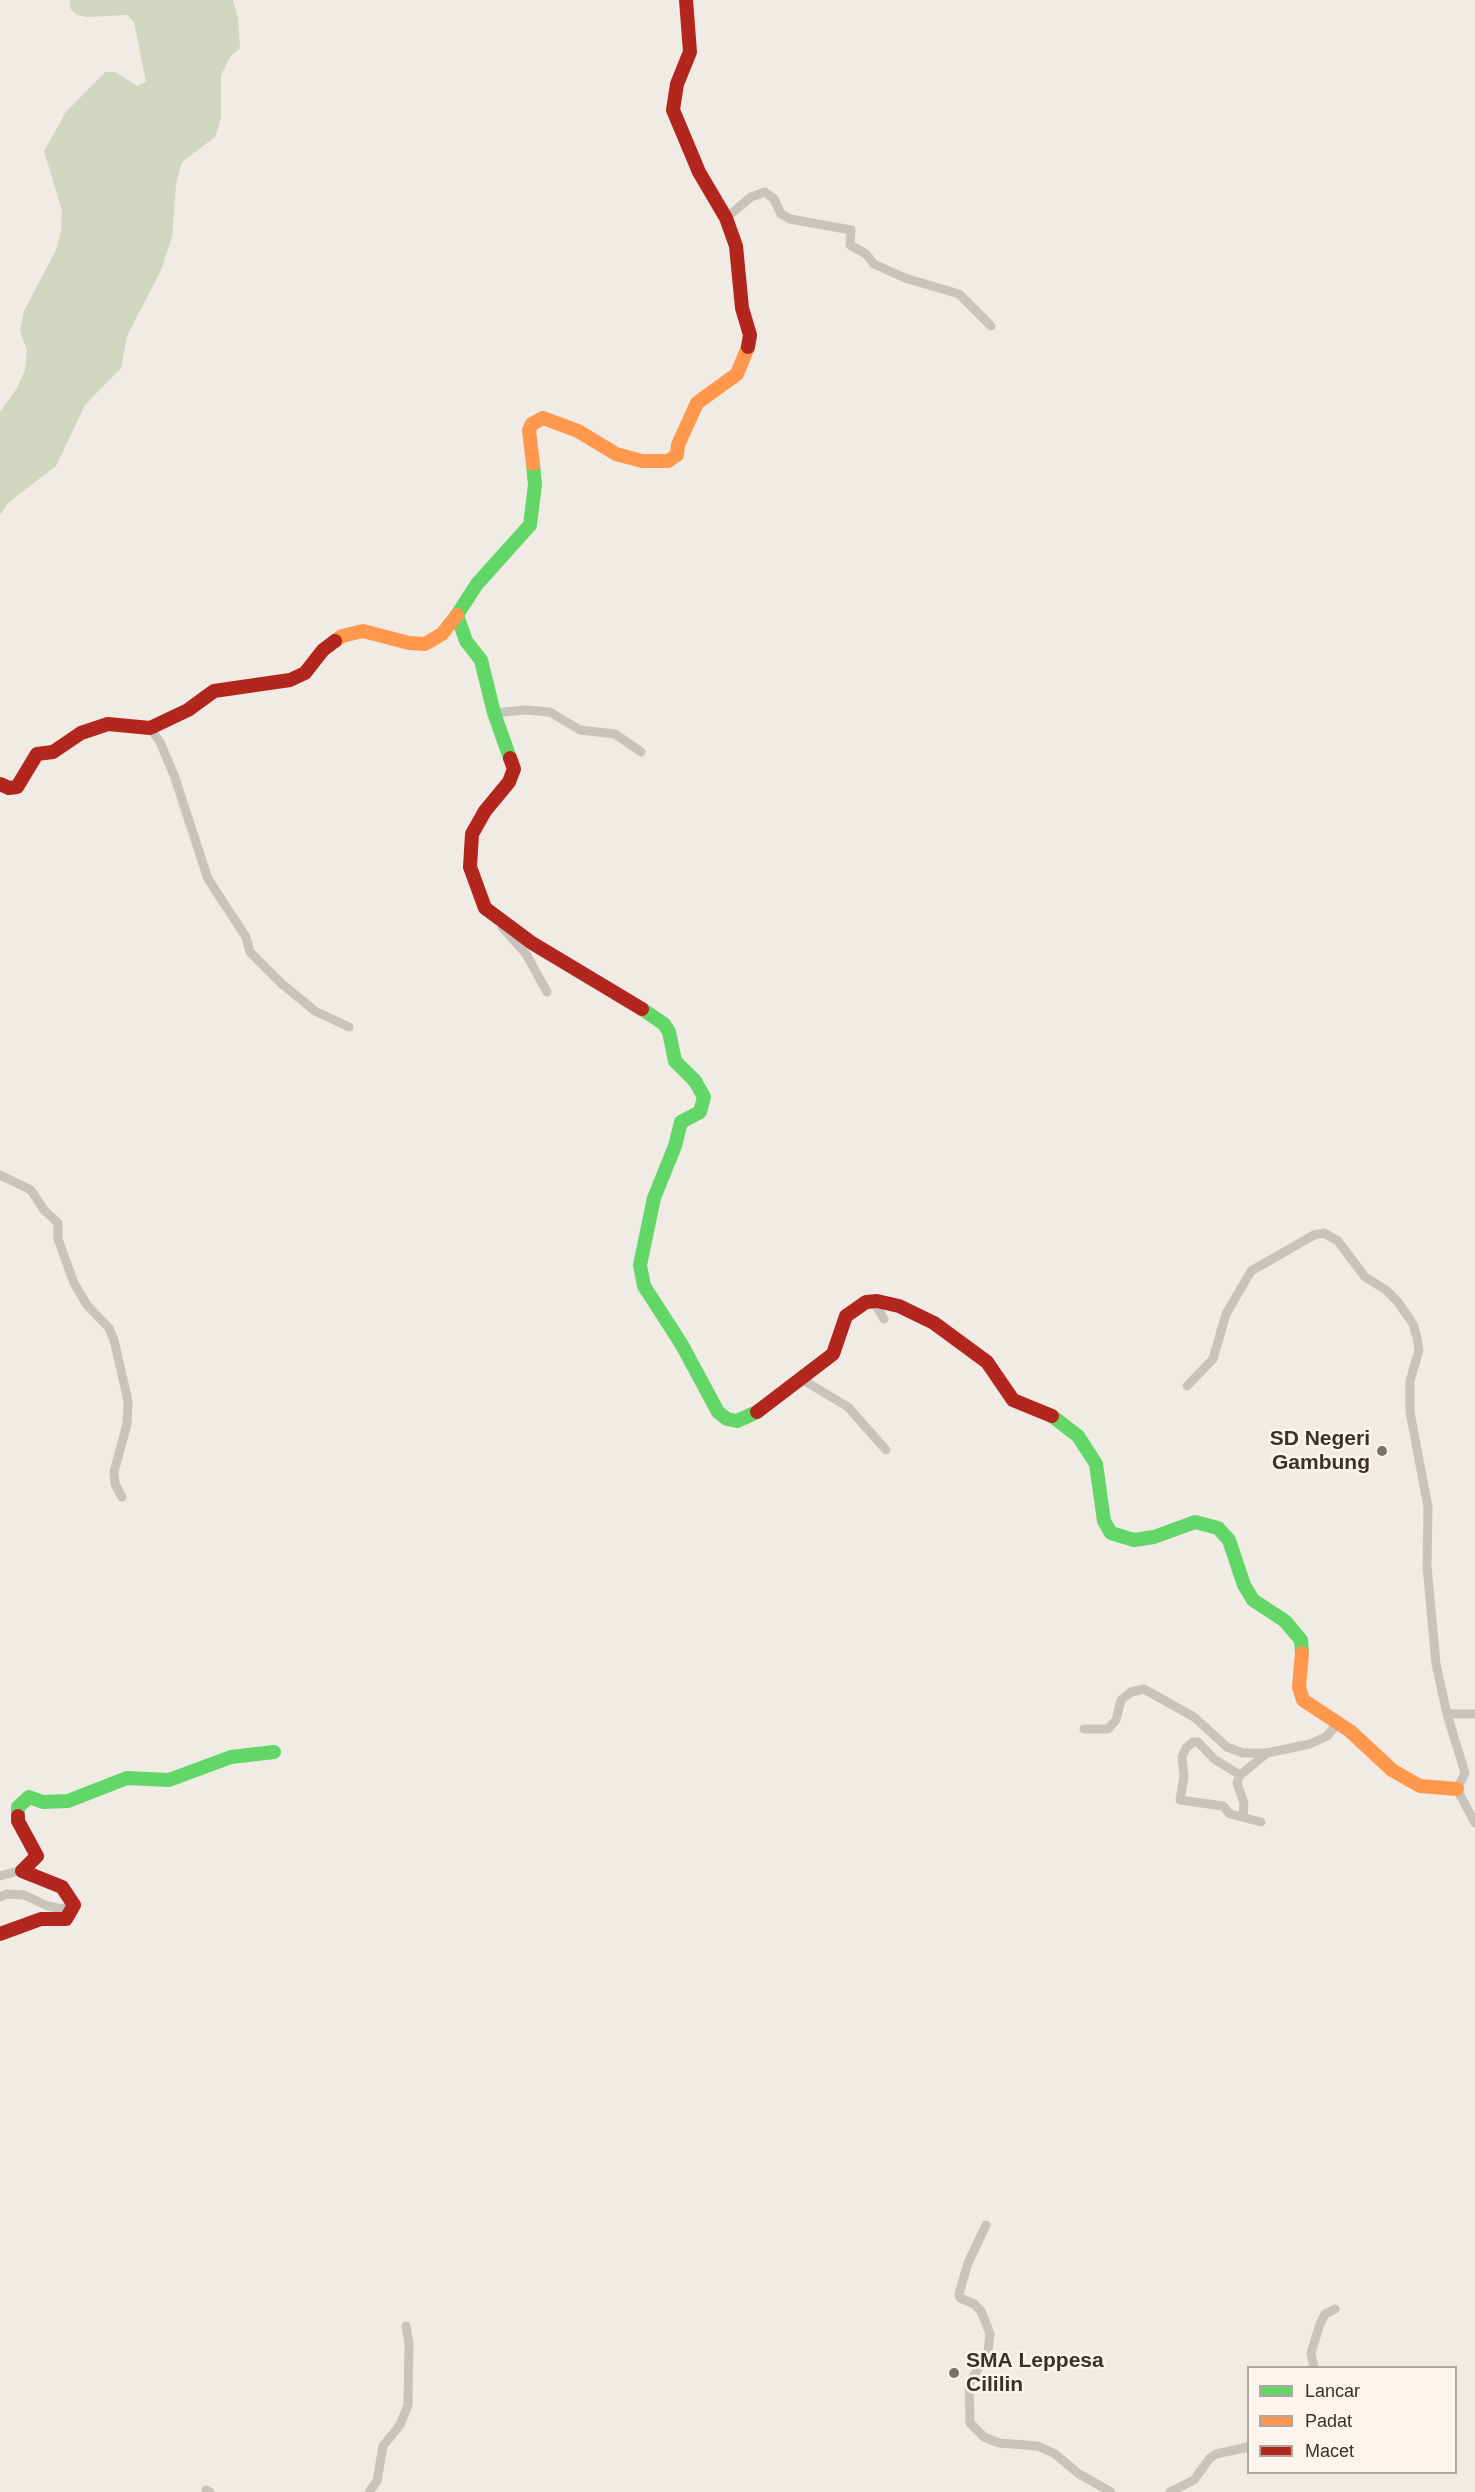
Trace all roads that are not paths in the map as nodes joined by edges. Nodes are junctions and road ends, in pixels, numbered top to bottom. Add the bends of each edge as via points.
1 (686, 0) edge
2 (726, 218) junction
3 (991, 326) dead end
4 (457, 615) junction
5 (494, 713) junction
6 (150, 728) junction
7 (641, 752) dead end
8 (0, 784) edge
9 (485, 908) junction
10 (547, 992) dead end
11 (349, 1027) dead end
12 (0, 1175) edge
13 (873, 1301) junction
14 (884, 1319) dead end
15 (803, 1380) junction
16 (1187, 1386) dead end
17 (886, 1450) dead end
18 (122, 1497) dead end
19 (1450, 1714) junction
20 (1475, 1714) edge
21 (1338, 1723) junction
22 (1084, 1729) dead end
23 (274, 1752) dead end
24 (1267, 1754) junction
25 (1240, 1775) junction
26 (1457, 1788) junction
27 (1243, 1816) junction
28 (1261, 1822) dead end
29 (1475, 1823) edge
30 (22, 1870) junction
31 (0, 1876) edge
32 (0, 1897) edge
33 (74, 1905) junction
34 (0, 1934) edge
35 (986, 2225) dead end
36 (1335, 2309) dead end
37 (406, 2326) dead end
38 (1314, 2366) edge
39 (1247, 2447) edge
40 (369, 2492) edge
41 (1111, 2492) edge
42 (1170, 2492) edge

1 - 2 street via 690,52 677,84 673,110 702,179
2 - 3 street via 750,197 765,192 774,199 781,214 790,219 850,230 850,245 874,264 959,294
2 - 4 street via 736,246 742,308 748,323 749,344 736,374 697,404 674,459 642,461 616,454 578,431 543,418 532,424 529,430 535,485 530,525 477,584
4 - 5 street via 466,641 481,660
4 - 6 street via 442,634 425,644 363,632 342,636 323,650 305,673 290,680 214,691 188,710
5 - 7 street via 550,712 580,730 615,734
5 - 9 street via 514,769 510,782 485,811 472,834 470,867
6 - 8 street via 108,724 81,733 52,752 38,754 17,787
6 - 11 street via 174,775 208,879 246,937 250,952 315,1011
9 - 10 street via 489,917 520,947
9 - 15 street via 532,943 612,988 664,1024 678,1065 702,1091 703,1108 684,1119 679,1127 654,1198 640,1265 644,1286 718,1412 728,1419 741,1420
12 - 18 street via 31,1190 58,1223 58,1239 74,1283 114,1340 128,1401 127,1424 114,1472
13 - 14 street
13 - 15 street via 849,1312 836,1350
13 - 21 street via 908,1309 934,1323 987,1362 1016,1402 1047,1412 1078,1436 1096,1464 1104,1521 1111,1533 1128,1540 1143,1540 1202,1522 1223,1532 1253,1600 1285,1622 1300,1640 1299,1687 1303,1700
15 - 17 street via 848,1407
16 - 19 street via 1213,1359 1226,1314 1251,1271 1314,1235 1324,1233 1338,1241 1365,1277 1398,1302 1413,1324 1419,1350 1410,1381 1410,1412 1428,1507 1427,1566 1436,1665
19 - 20 street
19 - 26 street via 1465,1773
21 - 24 street via 1318,1740
21 - 26 street via 1410,1781
22 - 24 street via 1108,1729 1116,1720 1121,1700 1143,1689 1194,1717 1227,1747 1243,1754
23 - 30 street via 231,1757 169,1780 127,1778 68,1801 43,1802 29,1797 18,1807 18,1821 37,1856
24 - 25 street
25 - 27 street via 1237,1783 1244,1803
25 - 27 street via 1193,1742 1182,1757 1180,1800 1223,1806 1230,1814
26 - 29 street
27 - 28 street
30 - 31 street
30 - 33 street via 62,1887
32 - 33 street via 24,1895 62,1909
33 - 34 street via 66,1919 41,1919
35 - 41 street via 958,2294 981,2310 990,2334 988,2352 969,2384 970,2423 984,2437 999,2443 1038,2446
36 - 38 street via 1325,2313 1320,2324 1311,2353
37 - 40 street via 408,2405 400,2425 383,2446 377,2481
39 - 42 street via 1216,2454 1194,2480

